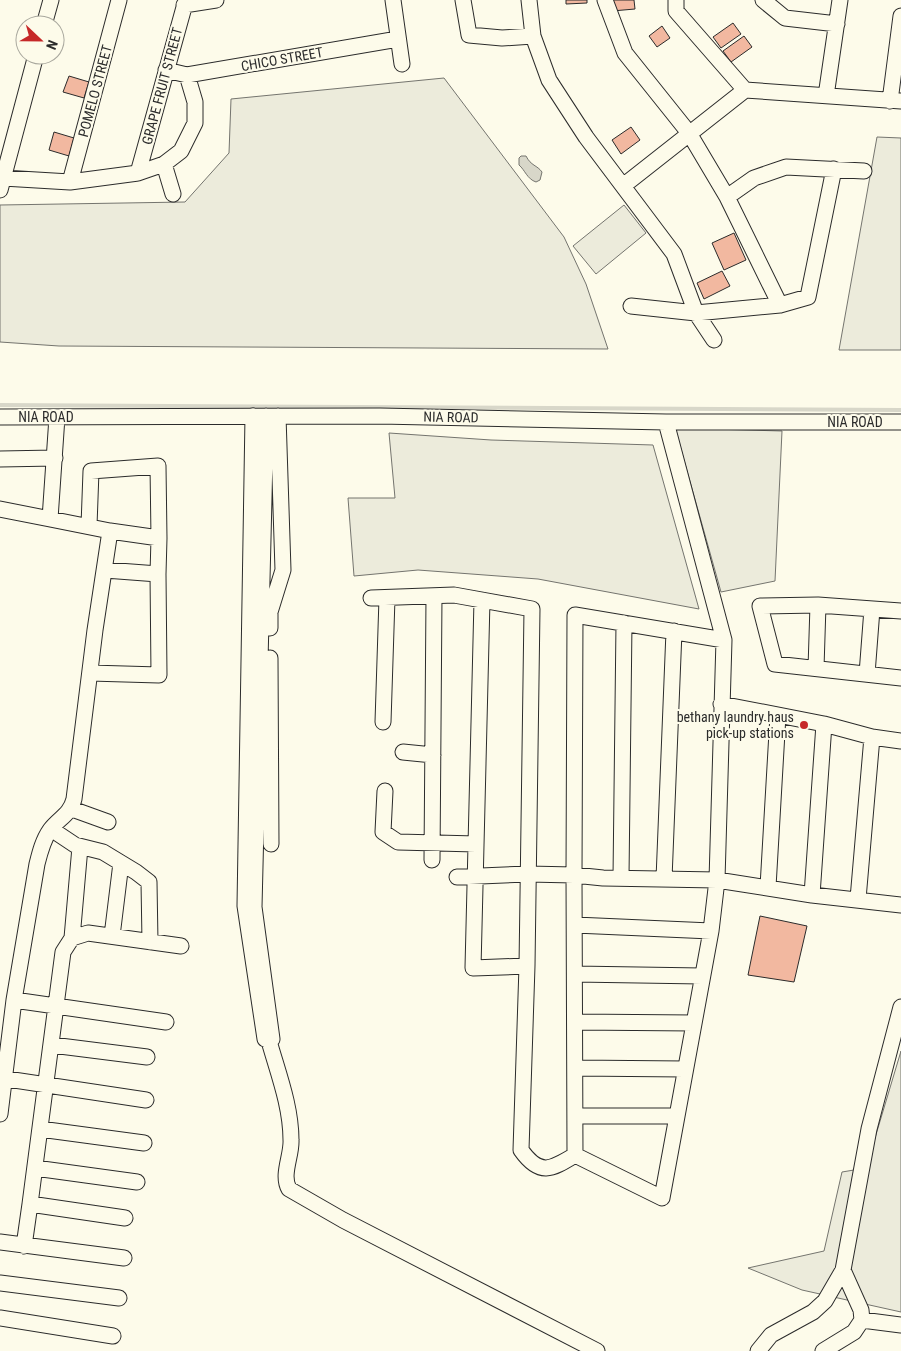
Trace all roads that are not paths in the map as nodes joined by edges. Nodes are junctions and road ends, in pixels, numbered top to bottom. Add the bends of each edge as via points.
1 (51, 0) edge
2 (119, 0) edge
3 (216, 0) edge
4 (393, 0) edge
5 (463, 0) edge
6 (529, 0) edge
7 (605, 0) edge
8 (676, 0) edge
9 (763, 0) edge
10 (840, 0) edge
11 (185, 3) edge
12 (47, 15) edge
13 (901, 16) edge
14 (837, 24) junction
15 (533, 36) junction
16 (398, 39) junction
17 (402, 64) dead end
18 (33, 65) edge
19 (166, 70) junction
20 (187, 75) junction
21 (745, 90) junction
22 (826, 96) junction
23 (896, 101) edge
24 (689, 132) junction
25 (164, 164) junction
26 (834, 169) junction
27 (864, 171) dead end
28 (138, 172) junction
29 (70, 182) junction
30 (2, 184) edge
31 (623, 186) junction
32 (173, 194) dead end
33 (727, 197) junction
34 (780, 305) junction
35 (631, 306) dead end
36 (696, 313) junction
37 (714, 340) dead end
38 (266, 416) junction
39 (0, 417) edge
40 (57, 418) junction
41 (666, 422) junction
42 (901, 422) edge
43 (0, 458) edge
44 (55, 458) junction
45 (0, 508) edge
46 (50, 518) junction
47 (89, 526) junction
48 (110, 530) junction
49 (159, 538) junction
50 (105, 570) junction
51 (158, 574) junction
52 (434, 596) junction
53 (371, 598) dead end
54 (387, 598) junction
55 (482, 600) junction
56 (818, 605) junction
57 (872, 609) junction
58 (901, 611) edge
59 (624, 623) junction
60 (674, 631) junction
61 (724, 640) junction
62 (816, 668) junction
63 (90, 673) junction
64 (867, 674) junction
65 (901, 678) edge
66 (721, 704) junction
67 (778, 715) junction
68 (383, 722) dead end
69 (824, 724) junction
70 (872, 737) junction
71 (901, 741) edge
72 (403, 752) dead end
73 (433, 755) junction
74 (385, 792) dead end
75 (72, 808) junction
76 (108, 822) dead end
77 (51, 830) junction
78 (432, 843) junction
79 (271, 844) dead end
80 (476, 844) junction
81 (80, 847) junction
82 (432, 860) dead end
83 (120, 863) junction
84 (528, 874) junction
85 (574, 875) junction
86 (457, 877) dead end
87 (476, 877) junction
88 (621, 877) junction
89 (664, 879) junction
90 (717, 880) junction
91 (768, 887) junction
92 (812, 895) junction
93 (858, 899) junction
94 (901, 905) edge
95 (575, 925) junction
96 (711, 931) junction
97 (112, 936) junction
98 (72, 938) junction
99 (150, 942) junction
100 (182, 946) dead end
101 (527, 966) junction
102 (575, 974) junction
103 (702, 976) junction
104 (14, 1000) junction
105 (57, 1006) junction
106 (901, 1007) edge
107 (166, 1022) dead end
108 (575, 1022) junction
109 (694, 1024) junction
110 (52, 1045) junction
111 (147, 1057) dead end
112 (575, 1068) junction
113 (685, 1069) junction
114 (2, 1078) edge
115 (46, 1086) junction
116 (146, 1100) dead end
117 (0, 1114) edge
118 (575, 1116) junction
119 (677, 1116) junction
120 (40, 1128) junction
121 (144, 1143) dead end
122 (575, 1155) junction
123 (35, 1168) junction
124 (137, 1182) dead end
125 (30, 1204) junction
126 (125, 1218) dead end
127 (0, 1242) edge
128 (24, 1246) junction
129 (124, 1258) dead end
130 (843, 1270) junction
131 (0, 1283) edge
132 (119, 1298) dead end
133 (0, 1318) edge
134 (862, 1320) junction
135 (901, 1324) edge
136 (113, 1336) dead end
137 (597, 1351) edge
138 (758, 1351) edge
139 (823, 1351) edge

1 - 12 street
2 - 29 street, POMELO STREET
3 - 11 street
4 - 16 street
5 - 15 street via 469,35
6 - 15 street
7 - 24 street via 624,52
8 - 21 street via 676,11
9 - 14 street via 785,18
10 - 14 street
11 - 19 street, GRAPE FRUIT STREET
13 - 23 street
14 - 22 street
15 - 31 street via 548,80
16 - 17 street
16 - 20 street, CHICO STREET
18 - 30 street
19 - 20 street, CHICO STREET
19 - 28 street, GRAPE FRUIT STREET
20 - 25 street via 195,102 195,124 181,151
21 - 22 street
21 - 24 street
22 - 23 street
24 - 31 street
24 - 33 street
25 - 28 street
25 - 32 street
26 - 27 street
26 - 33 street via 786,167 754,178
26 - 34 street via 808,297
28 - 29 street
29 - 30 street
31 - 36 street via 674,254
33 - 34 street
34 - 36 street
35 - 36 street
36 - 37 street
38 - 40 street, NIA ROAD
38 - 41 street, NIA ROAD
38 - 79 street via 283,570 270,612
38 - 137 street via 256,573 254,907 272,1039 269,1041 291,1130 286,1180 289,1189
39 - 40 street, NIA ROAD
40 - 44 street
41 - 42 street, NIA ROAD
41 - 61 street
43 - 44 street
44 - 46 street
45 - 46 street
46 - 47 street
47 - 48 street
47 - 49 street via 92,471 158,466
48 - 49 street
48 - 50 street
49 - 51 street
50 - 51 street
50 - 63 street
51 - 63 street via 159,675
52 - 54 street
52 - 55 street via 454,595
52 - 73 street
53 - 54 street
54 - 68 street
55 - 80 street
55 - 84 street via 532,609
56 - 57 street
56 - 62 street
56 - 62 street via 760,606 775,664
57 - 58 street
57 - 64 street
59 - 60 street
59 - 85 street via 575,615
59 - 88 street
60 - 61 street
60 - 89 street
61 - 66 street
62 - 64 street
63 - 75 street
64 - 65 street
66 - 67 street
66 - 90 street
67 - 69 street
67 - 91 street
69 - 70 street
69 - 92 street
70 - 71 street
70 - 93 street
72 - 73 street
73 - 78 street
74 - 78 street via 383,832 398,842
75 - 76 street
75 - 77 street
77 - 81 street
77 - 104 street via 37,864
78 - 80 street
78 - 82 street
80 - 87 street
81 - 83 street via 103,852
81 - 98 street
83 - 97 street
83 - 99 street via 150,882
84 - 85 street
84 - 87 street
84 - 101 street
85 - 88 street
85 - 95 street
86 - 87 street
87 - 101 street via 473,968
88 - 89 street
89 - 90 street
90 - 91 street
90 - 96 street
91 - 92 street
92 - 93 street
93 - 94 street
95 - 96 street
95 - 102 street
96 - 103 street
97 - 98 street via 88,933
97 - 99 street
98 - 105 street via 63,952
99 - 100 street
101 - 122 street via 521,1150 528,1160 544,1168 553,1168
102 - 103 street
102 - 108 street
103 - 109 street
104 - 105 street
104 - 114 street
105 - 107 street
105 - 110 street
106 - 130 street via 869,1129
108 - 109 street
108 - 112 street
109 - 113 street
110 - 111 street
110 - 115 street
112 - 113 street
112 - 118 street
113 - 119 street
114 - 115 street
114 - 117 street
115 - 116 street
115 - 120 street
118 - 119 street
118 - 122 street
119 - 122 street via 662,1198
120 - 121 street
120 - 123 street
123 - 124 street
123 - 125 street
125 - 126 street
125 - 128 street
127 - 128 street
128 - 129 street
130 - 134 street via 861,1310
130 - 138 street via 825,1301 813,1312 771,1335
131 - 132 street
133 - 136 street
134 - 135 street
134 - 139 street via 854,1332

